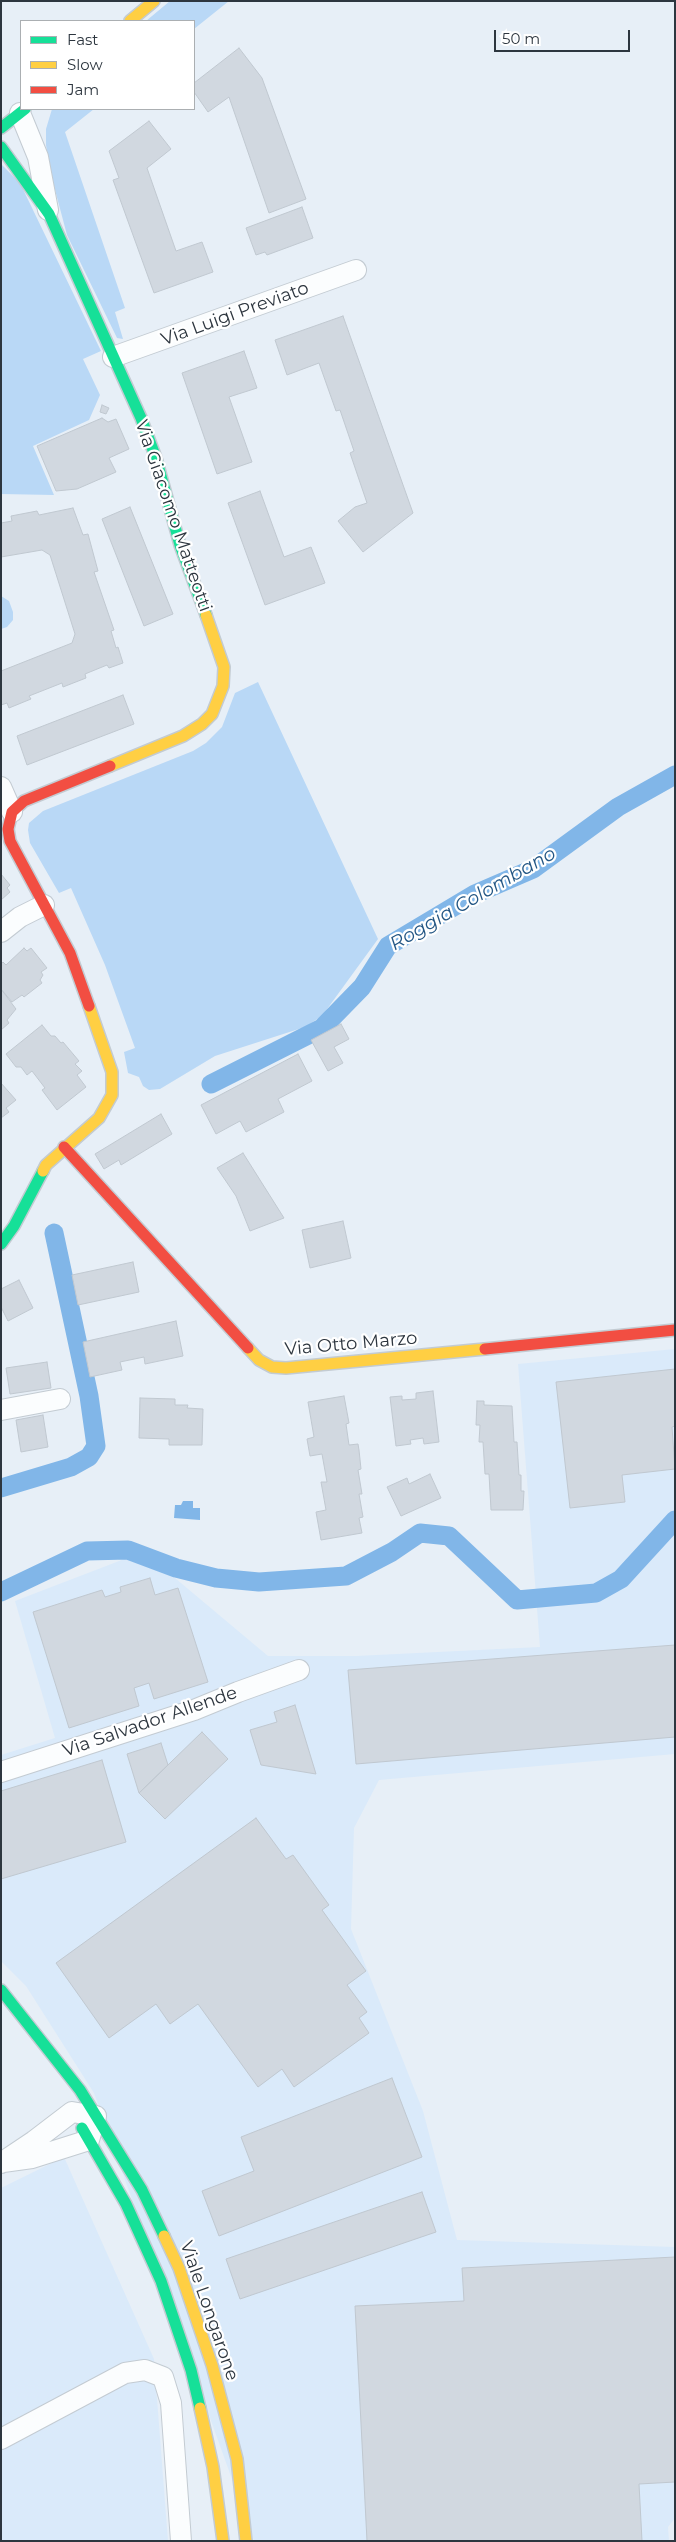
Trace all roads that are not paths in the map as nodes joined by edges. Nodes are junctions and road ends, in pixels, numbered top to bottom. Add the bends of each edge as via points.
1 (154, 1) edge
2 (131, 20) edge
3 (22, 111) edge
4 (1, 128) edge
5 (1, 147) edge
6 (49, 214) junction
7 (356, 270) dead end
8 (114, 357) junction
9 (1, 787) edge
10 (12, 812) junction
11 (44, 905) junction
12 (1, 932) edge
13 (64, 1147) junction
14 (1, 1244) edge
15 (675, 1330) edge
16 (60, 1399) dead end
17 (1, 1410) edge
18 (299, 1670) dead end
19 (1, 1772) edge
20 (1, 1990) edge
21 (69, 2108) junction
22 (96, 2116) junction
23 (89, 2140) junction
24 (2, 2162) edge
25 (1, 2439) edge
26 (181, 2541) edge
27 (223, 2541) edge
28 (246, 2541) edge

1 - 2 street
3 - 4 street
3 - 6 street, Via Giacomo Matteotti via 38,157
5 - 6 street, Via Giacomo Matteotti
6 - 8 street, Via Giacomo Matteotti
7 - 8 street, Via Luigi Previato
8 - 10 street, Via Giacomo Matteotti via 156,458 180,545 219,649 224,666 222,686 212,714 183,736 24,801
9 - 10 street
10 - 11 street via 8,829 10,841
11 - 12 street via 20,917
11 - 13 street via 70,953 112,1072 112,1095 99,1118
13 - 14 street via 46,1165
13 - 15 street, Via Otto Marzo via 259,1360 272,1367
16 - 17 street
18 - 19 street, Via Salvador Allende via 194,1710
20 - 22 street, Viale Longarone via 30,2023
21 - 22 street
21 - 23 street, Viale Longarone
21 - 24 street
22 - 23 street
22 - 28 street, Viale Longarone via 142,2190 179,2268 212,2365 237,2459
23 - 24 street via 32,2158
23 - 27 street, Viale Longarone via 126,2204 161,2281 191,2370 213,2467
25 - 26 street via 125,2373 145,2370 163,2377 171,2403

